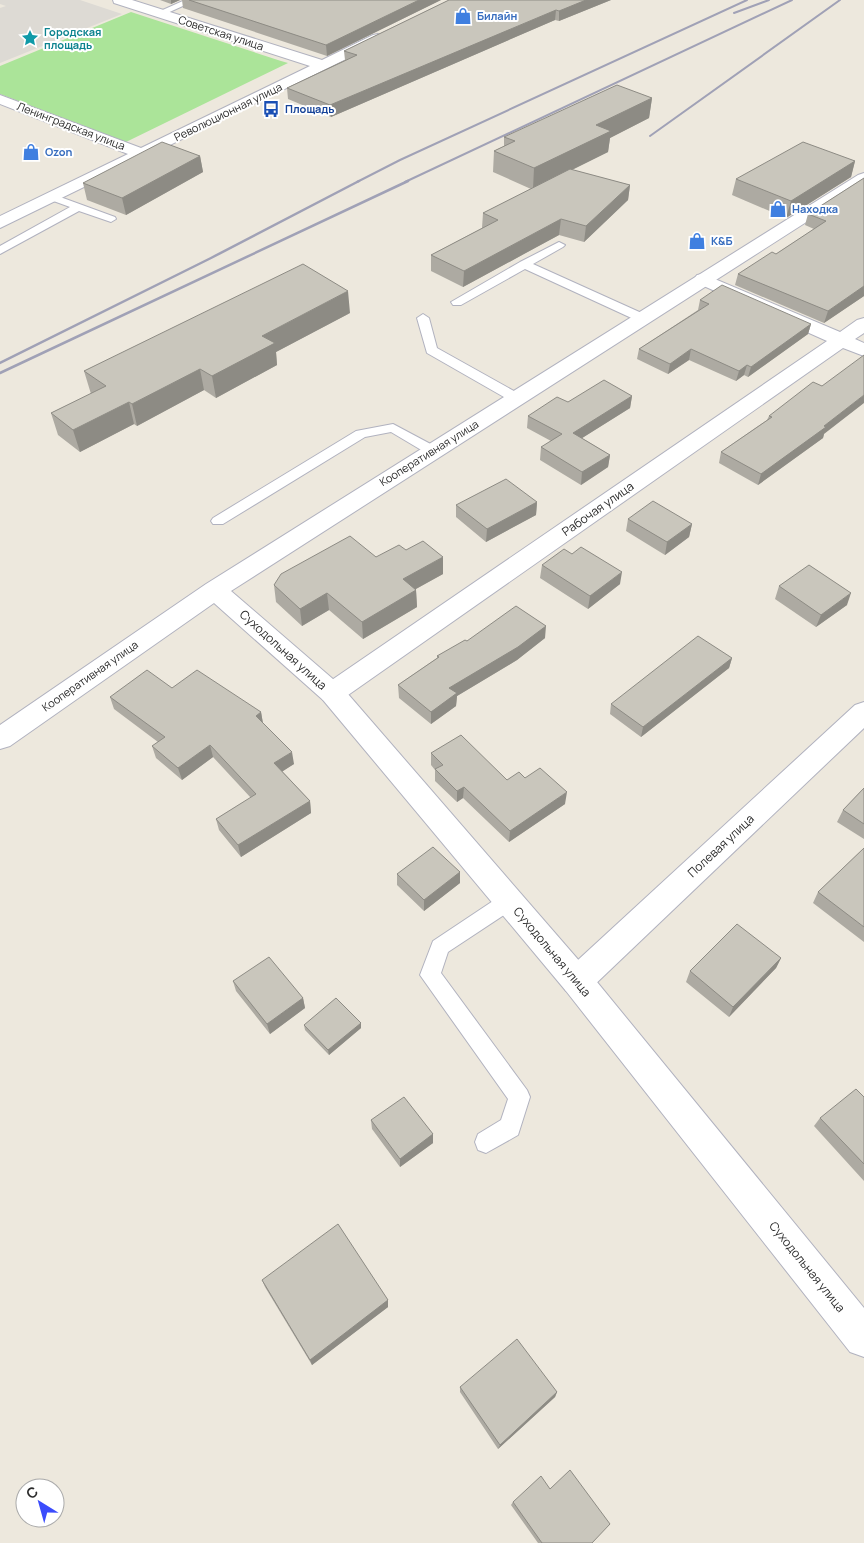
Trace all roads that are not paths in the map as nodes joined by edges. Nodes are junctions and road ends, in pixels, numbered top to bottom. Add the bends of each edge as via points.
1 (119, 0) edge
2 (192, 0) edge
3 (160, 13) junction
4 (394, 30) edge
5 (323, 65) junction
6 (0, 99) edge
7 (142, 154) junction
8 (864, 178) edge
9 (52, 197) junction
10 (78, 207) junction
11 (111, 219) dead end
12 (0, 222) edge
13 (559, 245) dead end
14 (0, 251) edge
15 (524, 264) junction
16 (703, 279) junction
17 (457, 302) dead end
18 (423, 318) dead end
19 (642, 318) junction
20 (864, 324) edge
21 (841, 340) junction
22 (864, 350) edge
23 (516, 398) junction
24 (433, 451) junction
25 (218, 521) dead end
26 (215, 590) junction
27 (332, 693) junction
28 (864, 712) edge
29 (7, 727) edge
30 (509, 901) junction
31 (577, 981) junction
32 (486, 1142) dead end
33 (864, 1338) edge

1 - 3 street, Советская улица
2 - 3 lane
3 - 5 street, Советская улица
4 - 5 street, Революционная улица
5 - 7 street, Революционная улица
6 - 7 street, Ленинградская улица
7 - 9 street, Революционная улица
8 - 16 street, Кооперативная улица
9 - 10 lane
9 - 12 street, Революционная улица
10 - 11 lane
10 - 14 lane
13 - 15 lane
15 - 17 lane
15 - 19 lane
16 - 19 street, Кооперативная улица
16 - 21 street
18 - 23 lane via 431,350
19 - 23 street, Кооперативная улица
20 - 21 street, Рабочая улица
21 - 22 street
21 - 27 street, Рабочая улица
23 - 24 street, Кооперативная улица
24 - 25 lane via 393,428 361,434
24 - 26 street, Кооперативная улица
26 - 27 street, Суходольная улица
26 - 29 street, Кооперативная улица
27 - 30 street, Суходольная улица
28 - 31 street, Полевая улица
30 - 31 street, Суходольная улица
30 - 32 lane via 440,947 430,975 519,1097 510,1127
31 - 33 street, Суходольная улица

